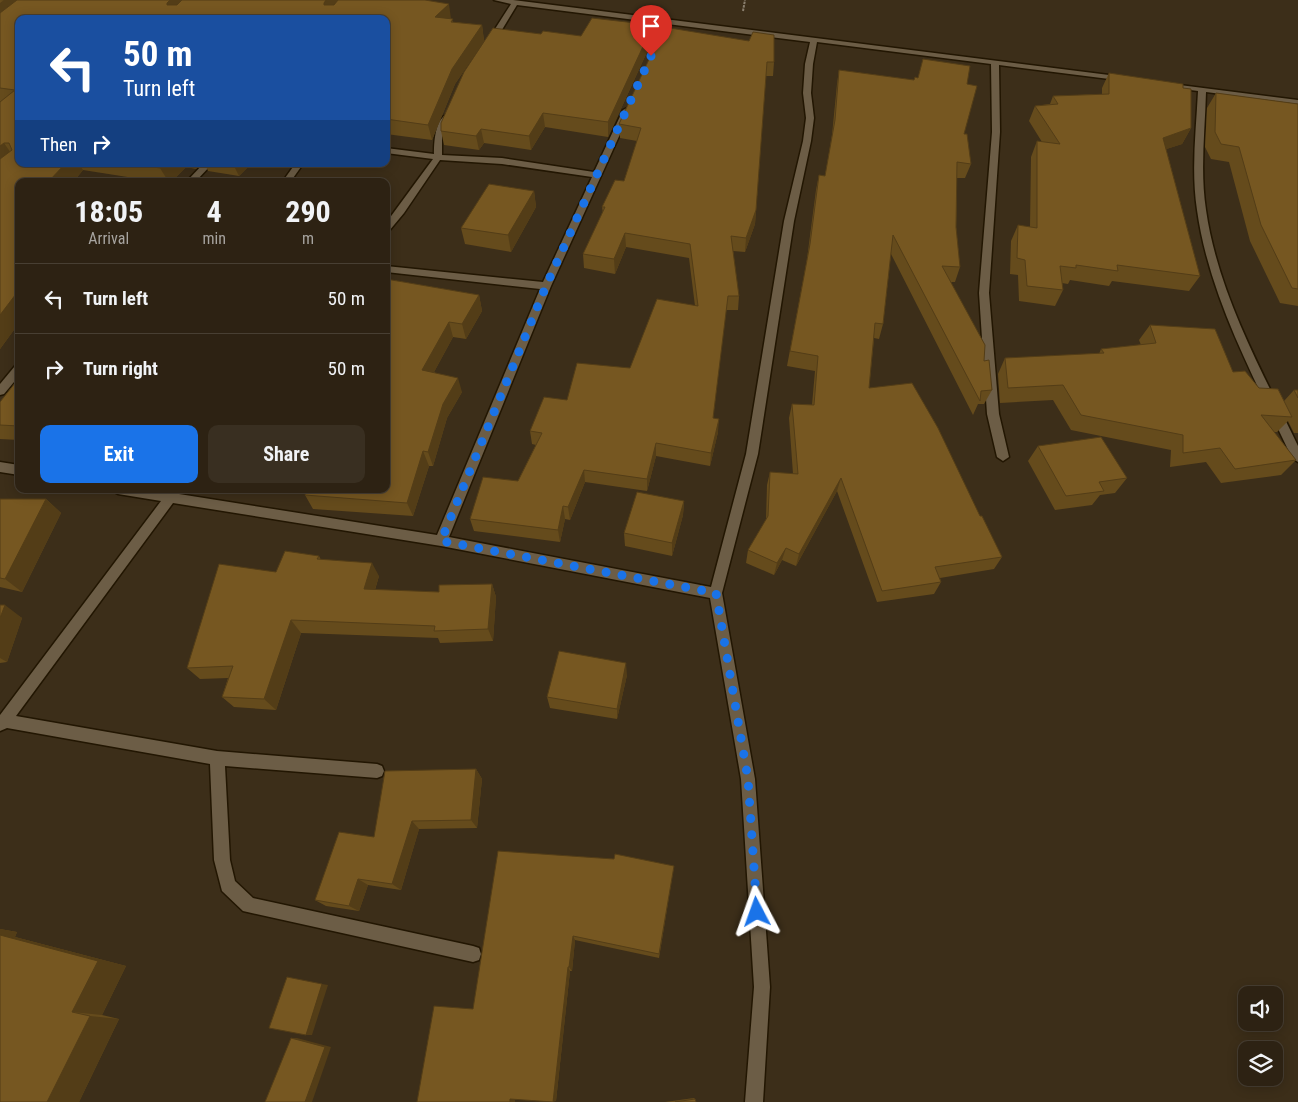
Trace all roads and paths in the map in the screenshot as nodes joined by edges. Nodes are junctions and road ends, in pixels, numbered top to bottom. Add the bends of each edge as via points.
1 (497, 0) edge
2 (515, 3) junction
3 (814, 41) junction
4 (486, 49) edge
5 (995, 62) junction
6 (1134, 80) edge
7 (1163, 84) edge
8 (1202, 90) junction
9 (1298, 102) edge
10 (630, 103) edge
11 (450, 111) edge
12 (390, 151) edge
13 (438, 157) junction
14 (205, 167) edge
15 (297, 167) edge
16 (597, 175) junction
17 (194, 178) edge
18 (289, 178) edge
19 (390, 224) edge
20 (390, 269) edge
21 (546, 286) junction
22 (15, 374) edge
23 (0, 391) edge
24 (1003, 458) dead end
25 (1298, 458) edge
26 (0, 467) edge
27 (15, 469) edge
28 (173, 494) edge
29 (441, 541) junction
30 (716, 593) junction
31 (2, 724) edge
32 (217, 758) junction
33 (377, 771) dead end
34 (473, 954) dead end
35 (754, 1102) edge

1 - 2 street
2 - 3 street via 664,27
2 - 4 street
3 - 5 street
3 - 30 street via 808,64 810,118 807,141 789,220 752,454
5 - 6 street
5 - 24 street via 996,132 984,293 993,414
7 - 8 street
8 - 9 street
8 - 25 street via 1198,161 1204,225 1226,303
10 - 16 street
11 - 13 street via 438,137
12 - 13 street
13 - 16 street via 502,161
13 - 19 street
14 - 17 street
15 - 18 street
16 - 21 street
20 - 21 street
21 - 29 street
22 - 23 street
26 - 27 street
28 - 29 street
28 - 31 street
29 - 30 street
30 - 35 street via 749,789 762,987
31 - 32 street
32 - 33 street
32 - 34 street via 222,860 228,886 249,905

